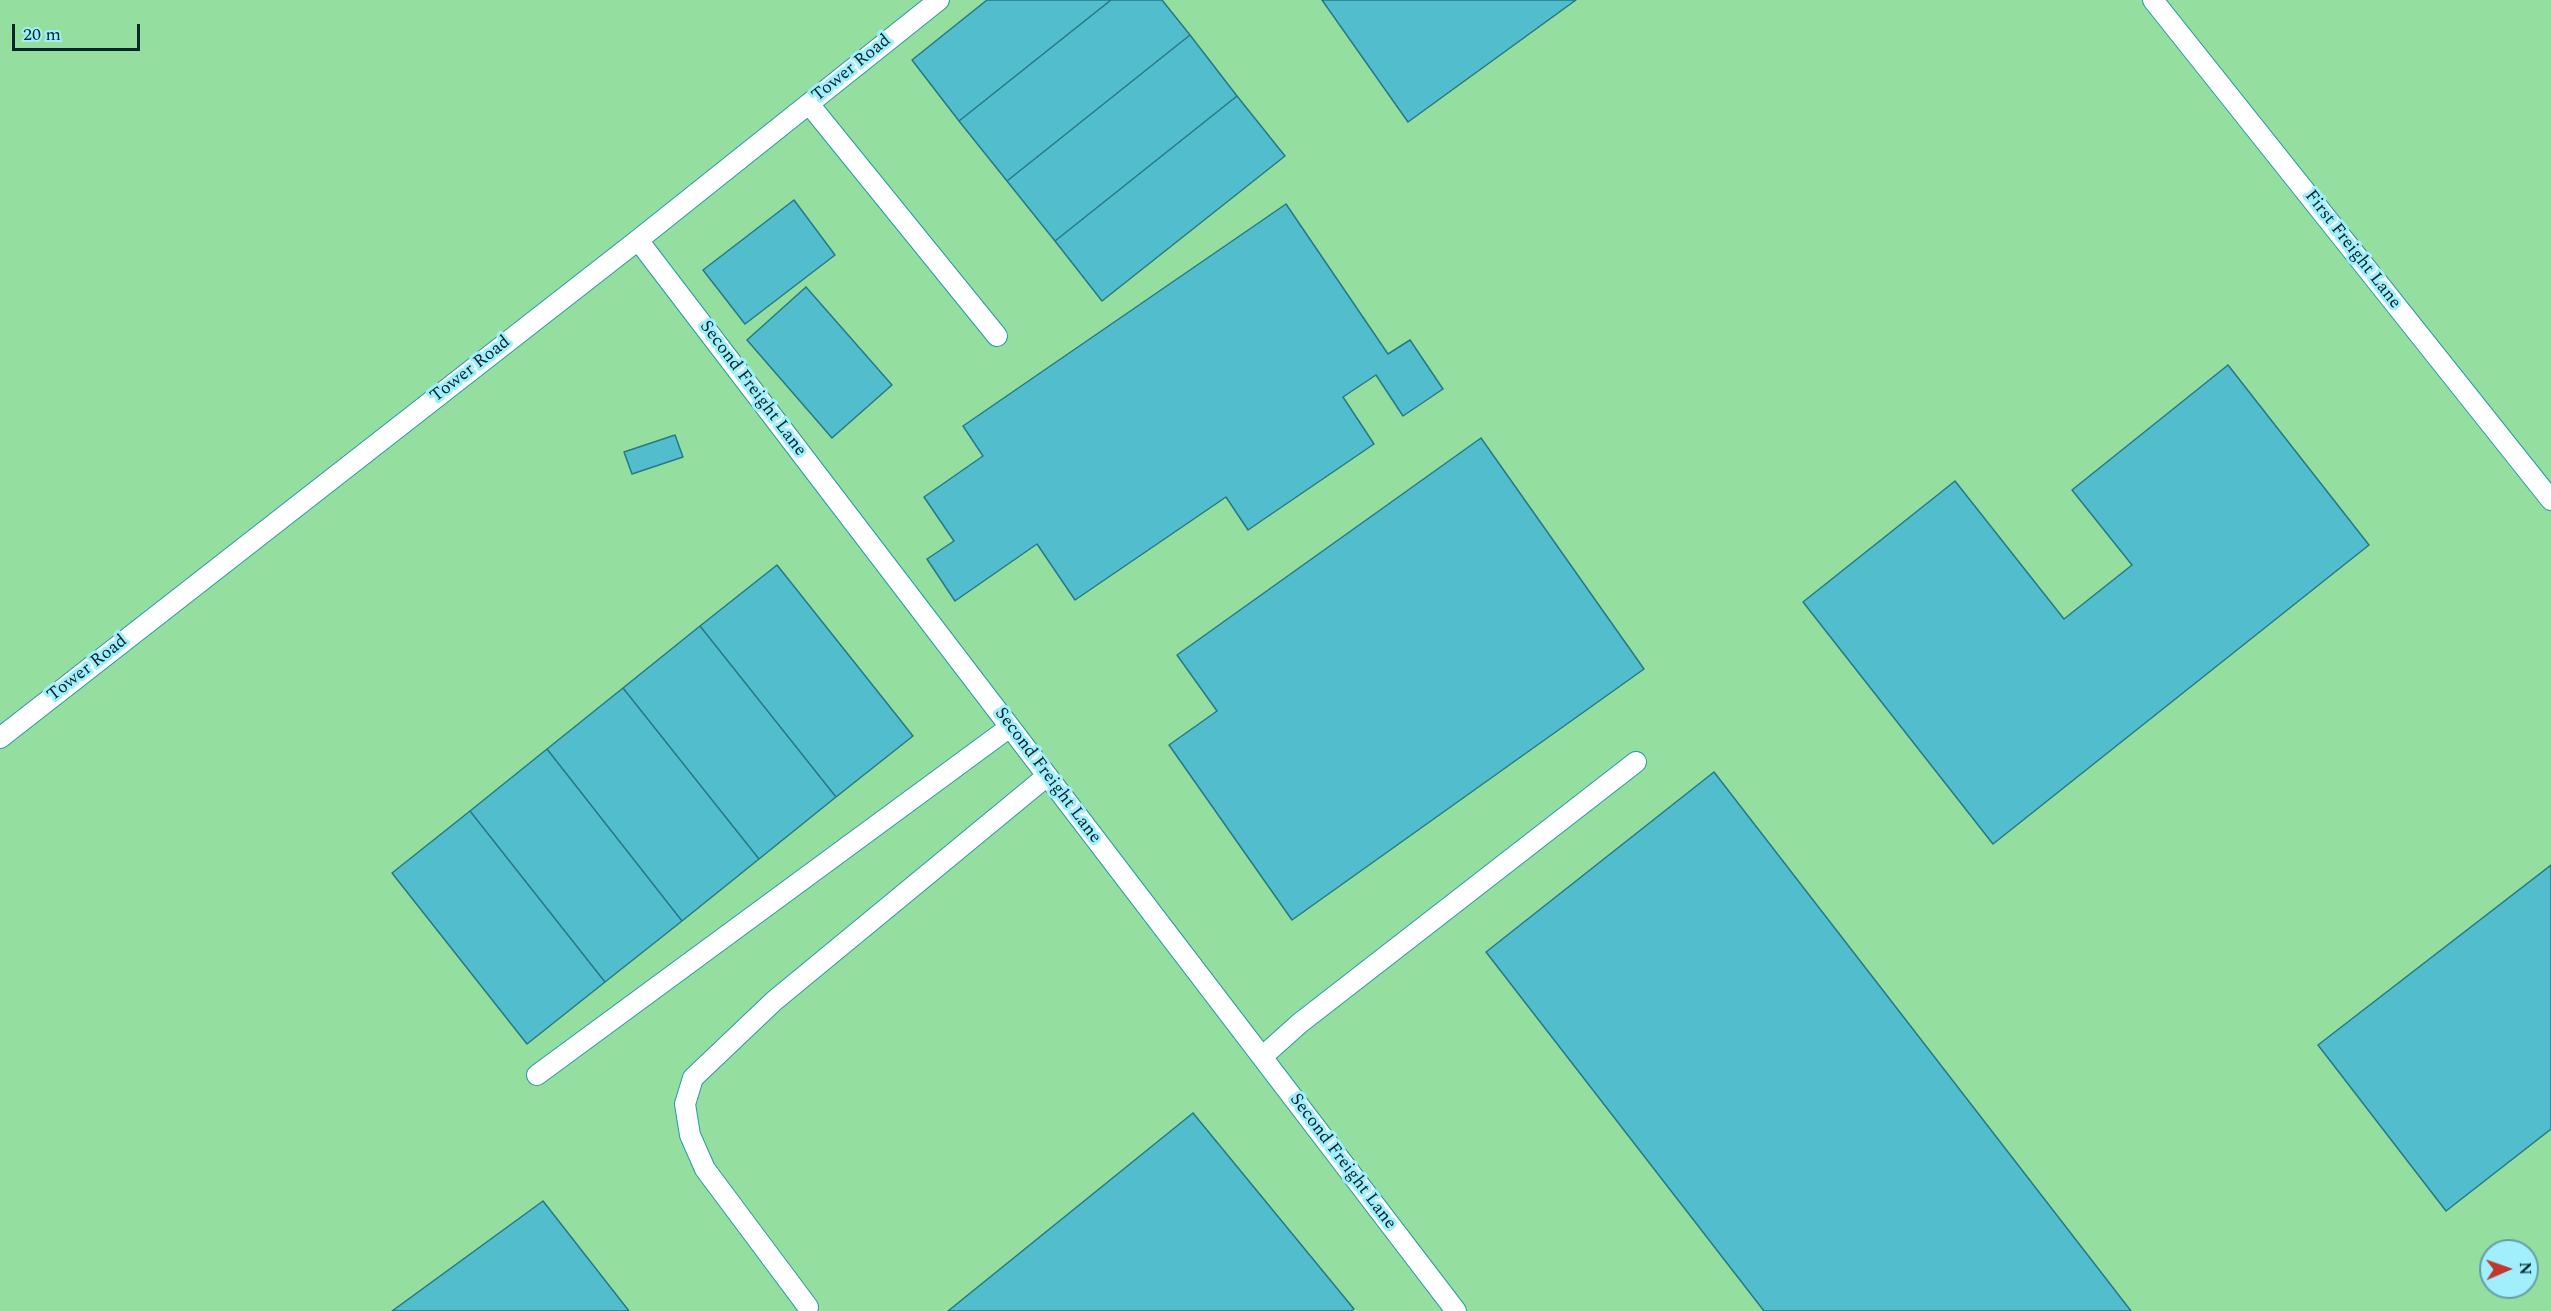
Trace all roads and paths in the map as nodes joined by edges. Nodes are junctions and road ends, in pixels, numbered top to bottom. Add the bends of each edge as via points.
1 (939, 0) edge
2 (2153, 0) edge
3 (808, 104) junction
4 (638, 240) junction
5 (997, 336) dead end
6 (2551, 500) edge
7 (1010, 727) junction
8 (0, 738) edge
9 (1636, 762) dead end
10 (1047, 776) junction
11 (1262, 1057) junction
12 (537, 1075) dead end
13 (808, 1307) dead end
14 (1456, 1311) edge

1 - 3 lane, Tower Road
2 - 6 lane, First Freight Lane
3 - 4 lane, Tower Road
3 - 5 lane
4 - 7 lane, Second Freight Lane
4 - 8 lane, Tower Road
7 - 10 lane, Second Freight Lane
7 - 12 lane
9 - 11 lane via 1300,1023
10 - 11 lane, Second Freight Lane
10 - 13 lane via 774,1001 693,1078 685,1104 690,1135 705,1169
11 - 14 lane, Second Freight Lane

